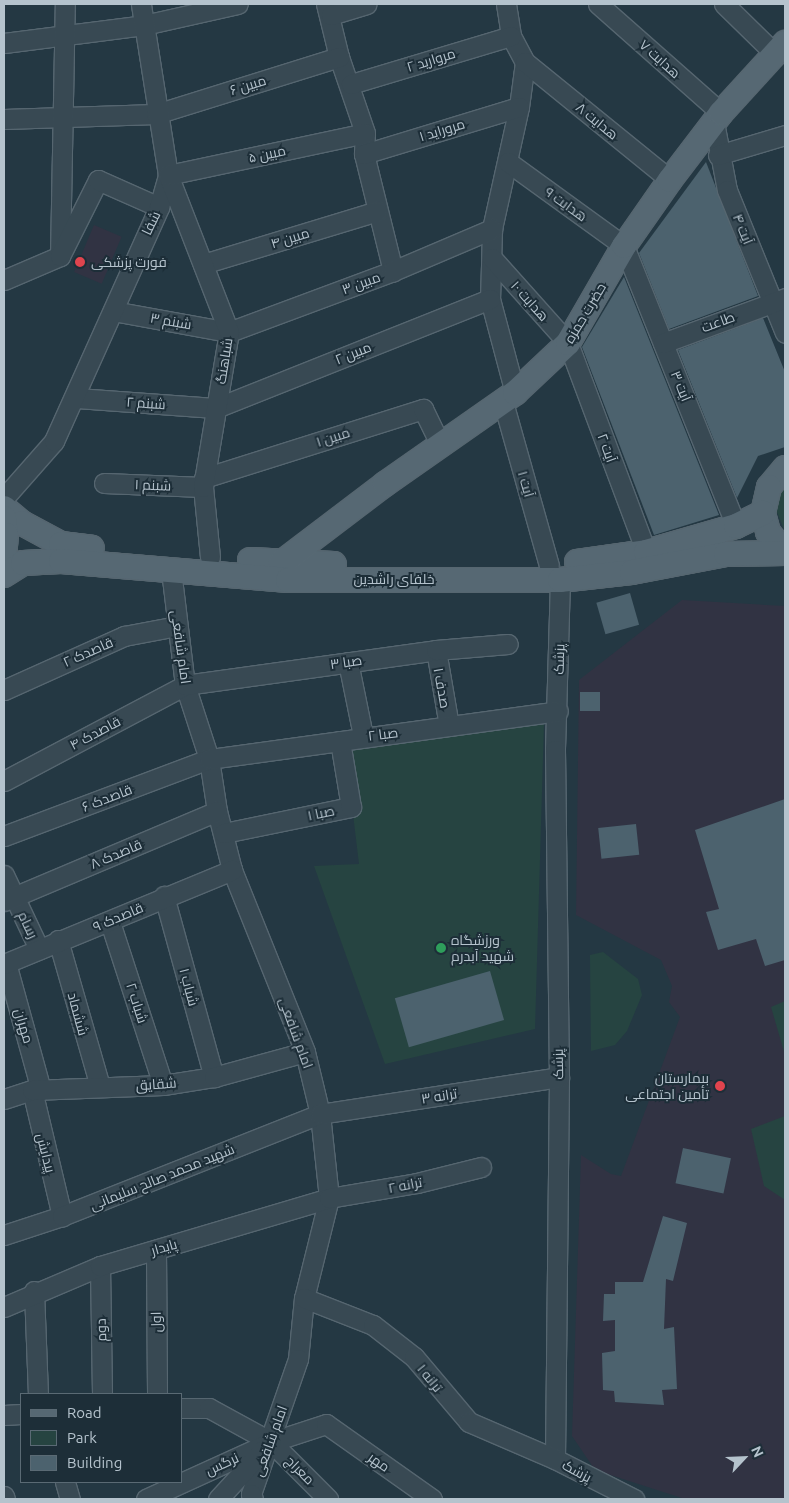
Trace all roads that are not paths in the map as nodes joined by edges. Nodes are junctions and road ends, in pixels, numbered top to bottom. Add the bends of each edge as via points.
1 (65, 4) edge
2 (141, 4) edge
3 (238, 4) edge
4 (366, 4) edge
5 (598, 4) edge
6 (724, 4) edge
7 (511, 8) edge
8 (329, 9) edge
9 (144, 26) junction
10 (511, 36) junction
11 (66, 37) junction
12 (4, 43) edge
13 (781, 49) edge
14 (339, 56) junction
15 (525, 62) junction
16 (351, 84) junction
17 (519, 107) junction
18 (156, 114) junction
19 (64, 117) junction
20 (717, 118) junction
21 (4, 119) edge
22 (366, 133) junction
23 (785, 134) edge
24 (364, 154) junction
25 (718, 155) junction
26 (508, 162) junction
27 (168, 175) junction
28 (670, 180) junction
29 (159, 207) junction
30 (378, 211) junction
31 (492, 229) junction
32 (624, 246) junction
33 (60, 256) junction
34 (492, 258) junction
35 (202, 264) junction
36 (393, 271) junction
37 (4, 280) edge
38 (490, 299) junction
39 (779, 300) edge
40 (113, 311) junction
41 (229, 332) junction
42 (785, 333) edge
43 (663, 342) junction
44 (568, 344) junction
45 (76, 398) junction
46 (509, 398) junction
47 (216, 408) junction
48 (441, 446) junction
49 (785, 468) edge
50 (203, 482) junction
51 (104, 483) dead end
52 (4, 498) edge
53 (4, 508) edge
54 (763, 514) junction
55 (4, 518) edge
56 (736, 526) junction
57 (646, 552) junction
58 (785, 553) edge
59 (4, 556) edge
60 (210, 557) junction
61 (281, 563) junction
62 (172, 570) junction
63 (554, 573) junction
64 (4, 575) edge
65 (177, 626) junction
66 (508, 644) dead end
67 (436, 650) junction
68 (348, 662) junction
69 (185, 684) junction
70 (4, 690) edge
71 (558, 711) junction
72 (449, 726) junction
73 (364, 736) junction
74 (340, 741) junction
75 (209, 759) junction
76 (4, 781) edge
77 (217, 811) junction
78 (224, 833) junction
79 (4, 836) edge
80 (232, 870) junction
81 (4, 875) edge
82 (164, 896) junction
83 (9, 899) edge
84 (110, 922) junction
85 (58, 940) junction
86 (39, 949) junction
87 (5, 963) edge
88 (305, 1052) junction
89 (214, 1077) junction
90 (559, 1077) junction
91 (163, 1085) junction
92 (100, 1086) junction
93 (37, 1090) junction
94 (4, 1099) edge
95 (320, 1114) junction
96 (480, 1167) dead end
97 (329, 1198) junction
98 (62, 1216) junction
99 (4, 1235) edge
100 (156, 1250) junction
101 (100, 1266) junction
102 (34, 1292) junction
103 (304, 1298) junction
104 (4, 1307) edge
105 (38, 1393) edge
106 (102, 1393) edge
107 (157, 1393) edge
108 (182, 1408) edge
109 (20, 1414) edge
110 (4, 1416) edge
111 (326, 1424) joint
112 (271, 1442) junction
113 (555, 1460) junction
114 (64, 1483) edge
115 (181, 1483) edge
116 (182, 1483) edge
117 (626, 1498) edge
118 (70, 1499) edge
119 (146, 1499) edge
120 (218, 1499) edge
121 (253, 1499) edge
122 (328, 1499) edge
123 (432, 1499) edge

1 - 11 street
2 - 9 street, شفا
3 - 9 street
4 - 8 street
5 - 20 street, هدایت ۷
6 - 13 street
7 - 10 street
8 - 14 street
9 - 11 street
9 - 18 street, شفا
10 - 15 street
10 - 16 street, مروارید ۲
11 - 12 street
11 - 19 street
13 - 20 main road, حضرت حمزه
14 - 16 street
14 - 18 street, مبین ۶
15 - 17 street, آیت ۱
15 - 28 street, هدایت ۸
16 - 22 street
17 - 24 street, مروراید ۱
17 - 26 street, آیت ۱
18 - 19 street, مبین ۶
18 - 27 street, شفا
19 - 21 street, مبین ۶
19 - 33 street
20 - 25 street, آیت ۴
20 - 28 main road, حضرت حمزه
22 - 24 street
22 - 27 street, مبین ۵
23 - 25 street
24 - 30 street
25 - 39 street, آیت ۴ via 727,190
26 - 31 street, آیت ۱
26 - 32 street, هدایت ۹
27 - 29 street, شفا
27 - 35 street, شباهنگ
28 - 32 main road, حضرت حمزه
29 - 33 street via 98,180
29 - 40 street, شفا
30 - 35 street, مبین ۴
30 - 36 street
31 - 34 street, آیت ۱
31 - 36 street, مبین ۳
32 - 43 street, آیت ۳
32 - 44 main road, حضرت حمزه
33 - 37 street
34 - 38 street, آیت ۱
34 - 44 street, هدایت ۱۰
35 - 41 street, شباهنگ
36 - 41 street, مبین ۳
38 - 46 street, آیت ۱
38 - 47 street, مبین ۲
39 - 42 street, آیت ۴
39 - 43 street, طاعت
40 - 41 street, شبنم ۳
40 - 45 street, شفا
41 - 47 street, شباهنگ
43 - 56 street, آیت ۳
44 - 46 main road, حضرت حمزه
44 - 57 street, آیت ۲
45 - 47 street, شبنم ۲
45 - 52 street, شفا via 54,441
46 - 48 main road, حضرت حمزه
46 - 63 street, آیت ۱
47 - 50 street, شباهنگ
48 - 50 street, مبین ۱ via 423,409
48 - 61 main road, حضرت حمزه
49 - 54 main road via 769,487
50 - 51 street, شبنم ۱
50 - 60 street, شباهنگ
53 - 60 main road, خلفای راشدین via 61,544
54 - 56 main road, خلفای راشدین
54 - 58 main road via 768,532
55 - 59 main road
56 - 57 main road, خلفای راشدین
57 - 63 main road, خلفای راشدین
58 - 63 main road, خلفای راشدین via 726,554 632,572
60 - 61 main road, خلفای راشدین
61 - 63 main road, خلفای راشدین
62 - 63 main road, خلفای راشدین via 288,580
62 - 64 main road, خلفای راشدین via 61,561 23,563
62 - 65 street, امام شافعی
63 - 71 street, پزشک
65 - 69 street, امام شافعی
65 - 70 street, قاصدک ۲ via 124,636
66 - 67 street, صبا ۳
67 - 68 street, صبا ۳
67 - 72 street, صدف ۱
68 - 69 street, صبا ۳
68 - 73 street
69 - 75 street, امام شافعی
69 - 76 street, قاصدک ۴
71 - 72 street, صبا ۲
71 - 90 street, پزشک via 555,760
72 - 73 street, صبا ۲
73 - 74 street, صبا ۲
74 - 75 street, صبا ۲
74 - 78 street, صبا ۱ via 351,807
75 - 77 street, امام شافعی
75 - 79 street, قاصدک ۶
77 - 78 street, امام شافعی
77 - 83 street, قاصدک ۸
78 - 80 street, امام شافعی
80 - 82 street, قاصدک ۹
80 - 88 street, امام شافعی
81 - 83 street, رسام
82 - 84 street, قاصدک ۹
82 - 89 street, شباب ۱
83 - 86 street, رسام
84 - 85 street, قاصدک ۹
84 - 91 street, شباب ۲
85 - 86 street, قاصدک ۹
85 - 92 street, ششماد
86 - 87 street, قاصدک ۹
87 - 93 street, مهران
88 - 89 street, شقایق
88 - 95 street, امام شافعی
89 - 91 street, شقایق
90 - 95 street, ترانه ۳
90 - 113 street, پزشک
91 - 92 street, شقایق
92 - 93 street, شقایق
93 - 94 street, شقایق
93 - 98 street, پیدایش
95 - 97 street, امام شافعی
95 - 98 street, شهید محمد صالح سلیمانی
96 - 97 street, ترانه ۲ via 417,1183
97 - 100 street, پایدار
97 - 103 street, امام شافعی
98 - 99 street, شهید محمد صالح سلیمانی
100 - 101 street, پایدار
100 - 107 street, اول
101 - 102 street, پایدار
101 - 106 street, دوم
102 - 104 street, پایدار
102 - 105 street
103 - 112 street, امام شافعی via 298,1359
103 - 113 street, ترانه ۱ via 373,1325 414,1357 469,1422
108 - 112 street, معراج via 209,1408
109 - 110 street
111 - 112 street, نرگس
111 - 123 street, مهر
112 - 116 street, نرگس
112 - 120 street
112 - 121 street, امام شافعی via 251,1494
112 - 122 street, معراج
113 - 117 street, پزشک
114 - 118 street
115 - 119 street, نرگس

